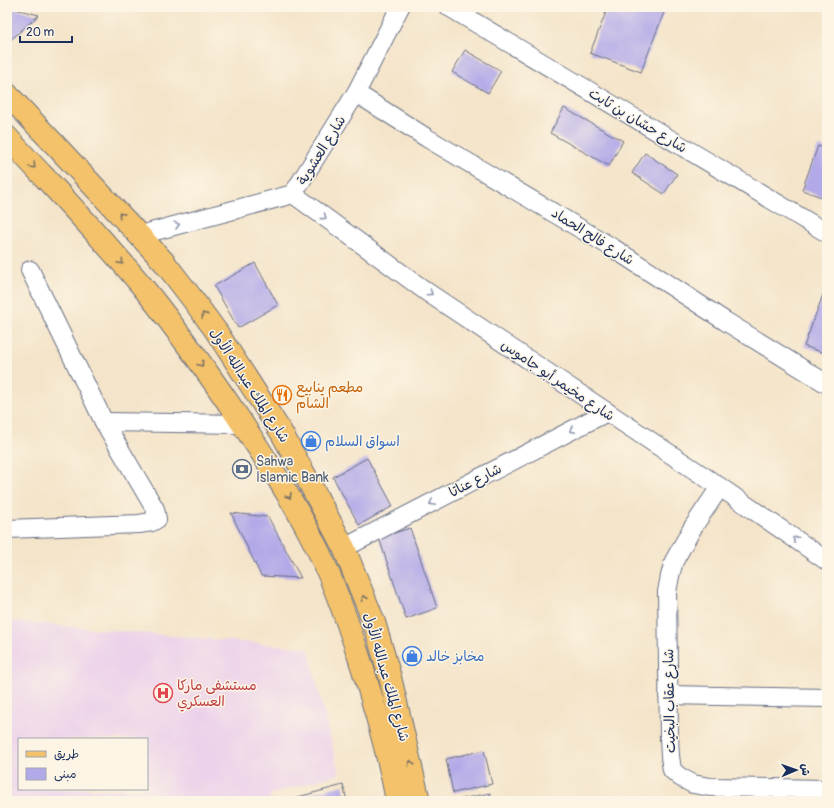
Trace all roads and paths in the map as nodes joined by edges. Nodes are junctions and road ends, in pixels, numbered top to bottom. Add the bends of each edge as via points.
1 (400, 7) edge
2 (449, 7) edge
3 (356, 93) junction
4 (7, 94) edge
5 (7, 137) edge
6 (293, 194) junction
7 (827, 233) edge
8 (140, 236) junction
9 (30, 270) dead end
10 (827, 384) edge
11 (607, 412) junction
12 (104, 422) junction
13 (243, 424) junction
14 (720, 486) junction
15 (7, 529) edge
16 (344, 548) junction
17 (827, 561) edge
18 (668, 695) junction
19 (827, 698) edge
20 (827, 790) edge
21 (397, 801) edge
22 (419, 801) edge

1 - 3 street, شارع العشوية
2 - 7 street, شارع حسّان بن ثابت
3 - 6 street, شارع العشوية
3 - 10 street, شارع فالح الحماد via 612,248
8 -> 4 main road, شارع الملك عبدالله الأول
5 -> 13 main road, شارع الملك عبدالله الأول via 141,284 212,378
8 -> 6 street, شارع العشوية
6 -> 11 street, شارع مخيمر أبو جاموس via 427,292
16 -> 8 main road, شارع الملك عبدالله الأول via 281,432 220,337 164,262
9 - 12 street
11 - 14 street, شارع مخيمر أبو جاموس
11 -> 16 street, شارع عناتا
12 - 13 street
12 - 15 street via 155,510 157,519 139,524
13 -> 21 main road, شارع الملك عبدالله الأول via 314,540 333,584 370,691 391,768
17 -> 14 street, شارع مخيمر أبو جاموس
14 - 18 street, شارع عقاب البخيت via 674,561 670,576 667,592
22 -> 16 main road, شارع الملك عبدالله الأول via 390,677 374,622
18 - 19 street
18 - 20 street, شارع عقاب البخيت via 672,770 680,777 693,784 710,787

